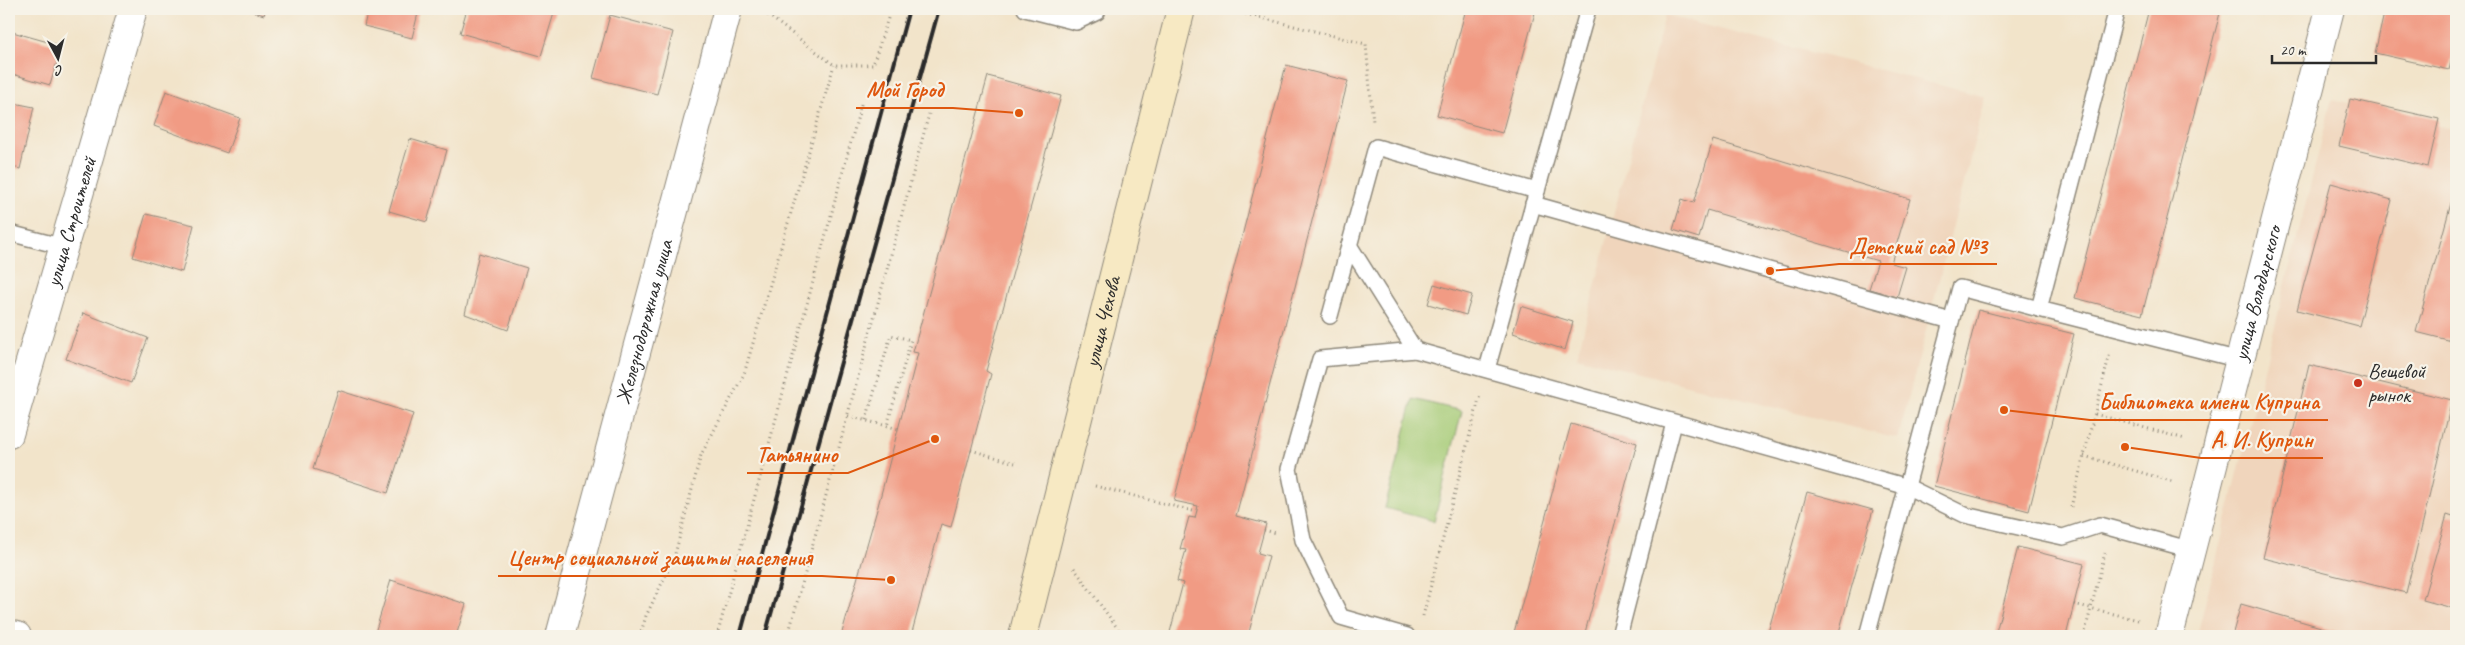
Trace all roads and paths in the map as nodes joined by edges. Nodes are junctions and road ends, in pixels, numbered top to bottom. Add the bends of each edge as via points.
1 (133, 9) edge
2 (728, 9) edge
3 (760, 9) edge
4 (890, 9) edge
5 (1025, 9) edge
6 (1097, 9) edge
7 (1181, 9) edge
8 (1226, 9) edge
9 (1588, 9) edge
10 (2117, 9) edge
11 (2330, 9) edge
12 (834, 65) junction
13 (862, 101) dead end
14 (929, 114) dead end
15 (1376, 147) junction
16 (1535, 198) junction
17 (9, 233) edge
18 (1349, 245) junction
19 (64, 247) junction
20 (2039, 308) junction
21 (1330, 316) dead end
22 (1951, 321) junction
23 (2116, 328) junction
24 (1415, 350) junction
25 (2240, 360) junction
26 (1487, 369) junction
27 (2095, 414) junction
28 (848, 416) junction
29 (866, 420) junction
30 (1674, 423) junction
31 (887, 426) junction
32 (898, 429) dead end
33 (9, 434) edge
34 (2185, 439) dead end
35 (971, 450) dead end
36 (2084, 456) junction
37 (1015, 463) dead end
38 (2174, 482) dead end
39 (1095, 486) dead end
40 (1908, 487) junction
41 (1197, 512) dead end
42 (2111, 528) junction
43 (2063, 537) junction
44 (2192, 550) junction
45 (1074, 568) dead end
46 (2074, 604) dead end
47 (2091, 608) junction
48 (1423, 617) dead end
49 (2138, 620) dead end
50 (9, 634) edge
51 (17, 636) edge
52 (560, 636) edge
53 (640, 636) edge
54 (717, 636) edge
55 (788, 636) edge
56 (1023, 636) edge
57 (1123, 636) edge
58 (1407, 636) edge
59 (1619, 636) edge
60 (1867, 636) edge
61 (2084, 636) edge
62 (2170, 636) edge

1 - 19 street, улица Строителей
2 - 52 street, Железнодорожная улица
3 - 12 path
4 - 12 path via 873,65
5 - 6 lane via 1076,22 1097,12
7 - 56 street, улица Чехова
8 - 15 path via 1366,44
9 - 16 lane
10 - 20 lane
11 - 25 street, улица Володарского
12 - 53 path via 744,374 701,455 674,558
13 - 54 path
14 - 28 path
15 - 16 lane
15 - 18 lane
16 - 22 lane
16 - 26 lane
17 - 19 lane
18 - 21 lane
18 - 24 lane
19 - 33 street, улица Строителей
20 - 22 lane via 1960,288
20 - 23 lane
22 - 40 lane
23 - 25 lane
23 - 27 path
24 - 26 lane
24 - 58 lane via 1320,360 1289,470 1303,540 1341,617
25 - 44 street, улица Володарского
26 - 30 lane
26 - 48 path
27 - 34 path
27 - 36 path
28 - 29 path
28 - 55 path
29 - 31 path
29 - 31 path via 891,334 911,340
30 - 40 lane
30 - 59 lane
31 - 32 path
35 - 37 path
36 - 38 path
36 - 43 path
39 - 41 path
40 - 43 lane via 1965,515
40 - 60 lane
42 - 43 lane via 2100,525
42 - 44 lane
42 - 47 path
44 - 62 street, улица Володарского
45 - 57 path
46 - 47 path
47 - 49 path
47 - 61 path
50 - 51 street

